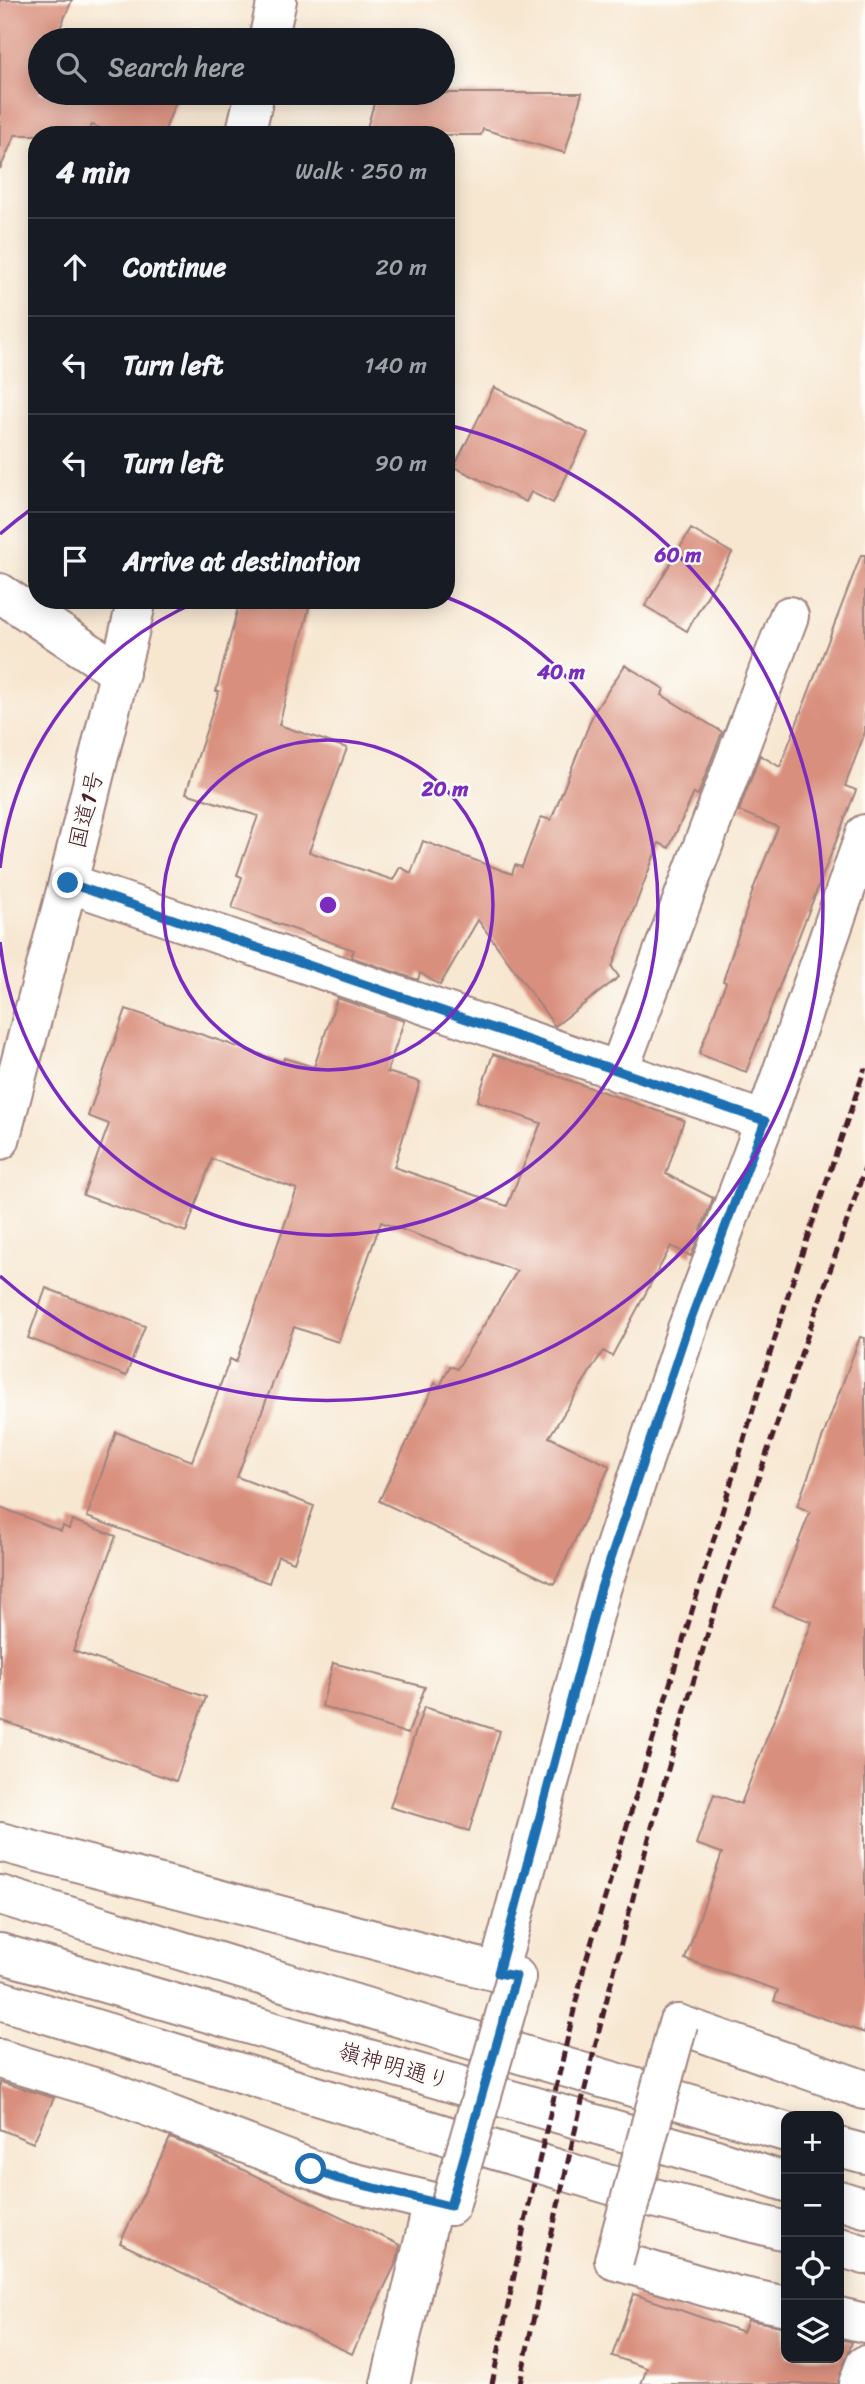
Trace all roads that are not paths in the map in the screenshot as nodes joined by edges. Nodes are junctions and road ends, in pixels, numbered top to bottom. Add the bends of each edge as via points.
1 (277, 0) edge
2 (271, 28) edge
3 (252, 105) edge
4 (247, 126) edge
5 (0, 593) edge
6 (135, 609) edge
7 (789, 616) dead end
8 (120, 673) junction
9 (865, 834) edge
10 (68, 883) junction
11 (618, 1072) junction
12 (765, 1121) junction
13 (0, 1140) edge
14 (0, 1842) edge
15 (0, 1895) edge
16 (0, 1953) edge
17 (507, 1975) junction
18 (0, 2000) edge
19 (0, 2059) edge
20 (865, 2090) edge
21 (781, 2131) edge
22 (844, 2148) edge
23 (865, 2154) edge
24 (781, 2180) edge
25 (844, 2202) edge
26 (441, 2204) junction
27 (865, 2208) edge
28 (781, 2230) edge
29 (844, 2249) edge
30 (865, 2255) edge
31 (781, 2305) edge
32 (844, 2319) edge
33 (865, 2323) edge
34 (865, 2365) edge
35 (390, 2384) edge
36 (858, 2384) edge

1 - 2 main road
3 - 4 main road
5 - 8 main road
6 - 8 main road, 国道1号
7 - 11 main road
8 - 10 main road, 国道1号
9 - 12 main road
10 - 11 main road
10 - 13 main road, 国道1号
11 - 12 main road
12 - 17 main road via 687,1329 601,1588
14 - 17 main road
15 - 21 main road
16 - 24 main road, 嶺神明通り
17 - 26 main road, bridge
18 - 28 main road via 650,2197
19 - 26 main road via 107,2091 338,2179
20 - 31 main road, bridge via 678,2024 614,2260
22 - 23 main road
25 - 27 main road
26 - 35 main road
29 - 30 main road
32 - 33 main road
34 - 36 main road

